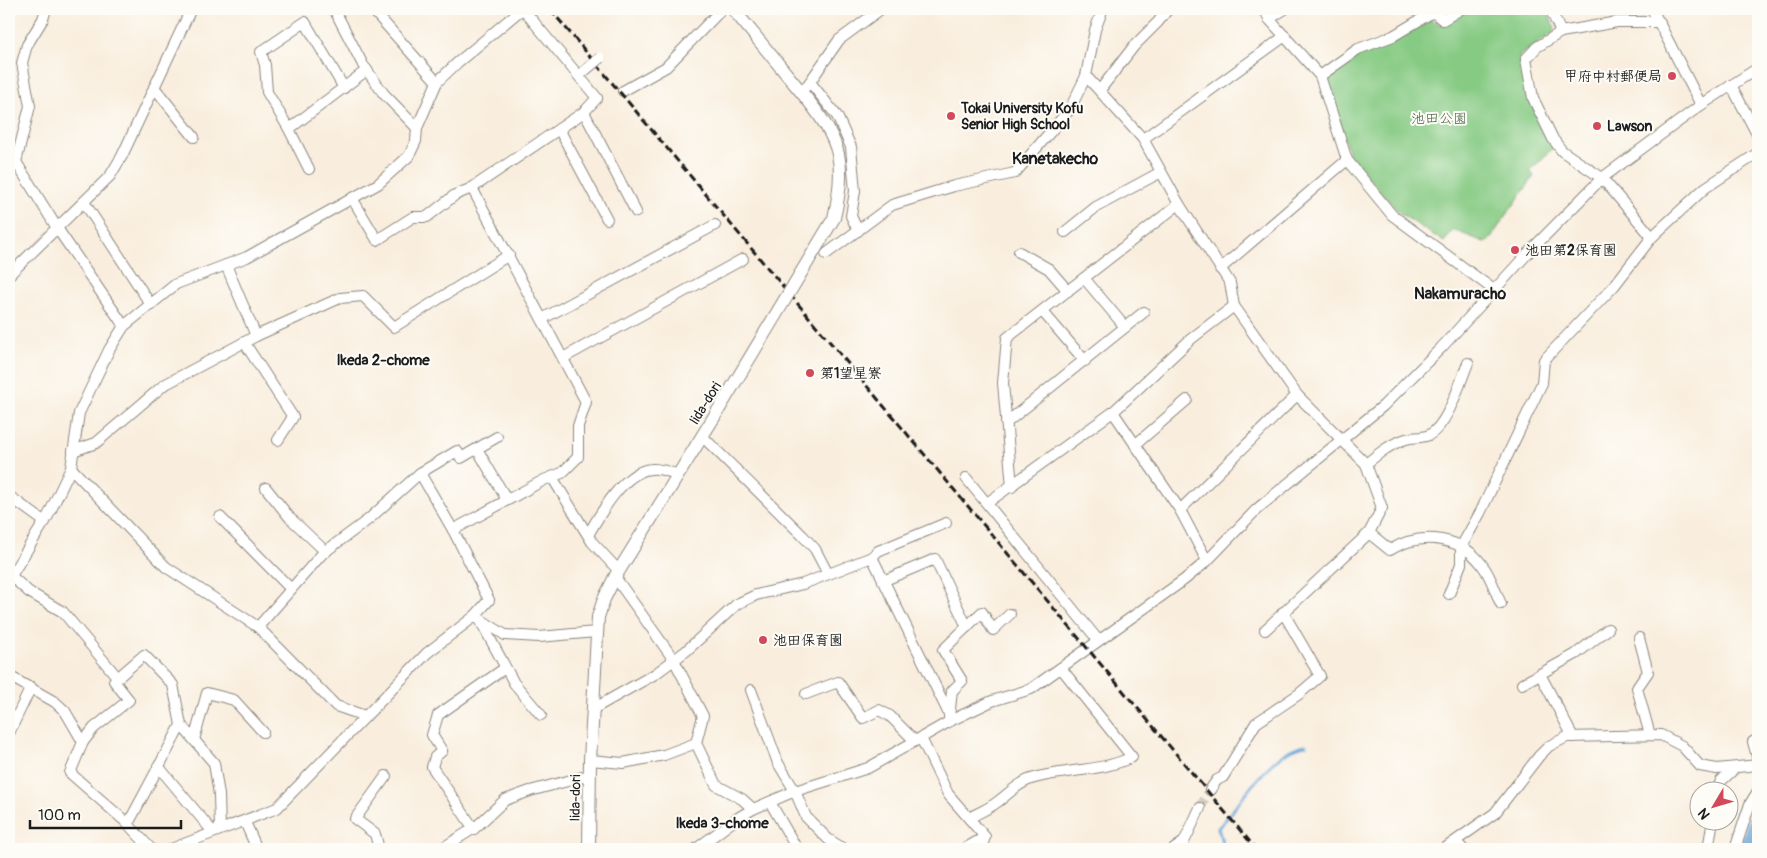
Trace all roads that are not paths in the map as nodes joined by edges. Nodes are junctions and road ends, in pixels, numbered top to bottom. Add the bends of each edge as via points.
1 (46, 9) edge
2 (190, 9) edge
3 (334, 9) edge
4 (372, 9) edge
5 (523, 9) edge
6 (722, 9) edge
7 (733, 9) edge
8 (881, 9) edge
9 (1099, 9) edge
10 (1168, 9) edge
11 (1264, 9) edge
12 (1285, 9) edge
13 (1460, 9) edge
14 (1550, 9) edge
15 (1652, 9) edge
16 (1269, 19) junction
17 (1660, 22) junction
18 (1561, 32) junction
19 (1285, 36) junction
20 (600, 58) dead end
21 (1758, 68) edge
22 (367, 70) junction
23 (582, 72) dead end
24 (1086, 76) junction
25 (1320, 76) junction
26 (437, 82) junction
27 (1731, 85) junction
28 (154, 87) junction
29 (344, 88) junction
30 (1100, 90) junction
31 (623, 91) dead end
32 (806, 91) junction
33 (1701, 105) junction
34 (584, 112) junction
35 (417, 128) junction
36 (289, 129) junction
37 (559, 129) junction
38 (1758, 136) edge
39 (194, 137) dead end
40 (1143, 139) junction
41 (1758, 153) edge
42 (1347, 160) junction
43 (309, 169) dead end
44 (1161, 172) junction
45 (1602, 178) junction
46 (472, 188) junction
47 (352, 198) junction
48 (84, 202) junction
49 (1179, 204) junction
50 (636, 212) dead end
51 (607, 219) dead end
52 (715, 225) dead end
53 (57, 228) junction
54 (858, 230) junction
55 (1065, 232) dead end
56 (1652, 237) junction
57 (1019, 252) dead end
58 (826, 254) dead end
59 (509, 255) junction
60 (743, 259) dead end
61 (226, 265) junction
62 (1220, 269) junction
63 (9, 275) edge
64 (1084, 278) junction
65 (1494, 290) junction
66 (1068, 291) junction
67 (150, 305) junction
68 (1234, 306) junction
69 (1042, 312) junction
70 (1144, 312) dead end
71 (542, 319) junction
72 (124, 326) junction
73 (1125, 327) junction
74 (256, 336) junction
75 (244, 342) junction
76 (563, 358) junction
77 (1085, 361) junction
78 (1468, 363) dead end
79 (1297, 395) junction
80 (1187, 400) dead end
81 (1113, 412) junction
82 (1006, 423) junction
83 (702, 436) junction
84 (497, 438) dead end
85 (1343, 439) junction
86 (278, 440) dead end
87 (1135, 444) junction
88 (477, 449) junction
89 (73, 451) junction
90 (1366, 464) junction
91 (70, 468) junction
92 (420, 473) junction
93 (678, 475) junction
94 (552, 477) junction
95 (966, 478) dead end
96 (1012, 486) junction
97 (266, 488) dead end
98 (9, 496) edge
99 (507, 500) junction
100 (987, 503) junction
101 (1180, 510) junction
102 (220, 517) dead end
103 (45, 522) junction
104 (946, 523) dead end
105 (453, 530) junction
106 (1369, 533) junction
107 (588, 535) junction
108 (1461, 547) junction
109 (326, 552) junction
110 (872, 558) junction
111 (1207, 561) junction
112 (617, 574) junction
113 (828, 574) junction
114 (10, 577) edge
115 (883, 581) junction
116 (291, 589) junction
117 (1449, 594) dead end
118 (1501, 604) dead end
119 (1283, 612) junction
120 (1010, 614) dead end
121 (477, 618) junction
122 (258, 627) junction
123 (967, 627) junction
124 (1608, 629) dead end
125 (1265, 630) dead end
126 (596, 632) junction
127 (1640, 638) dead end
128 (1098, 640) junction
129 (674, 660) junction
130 (506, 668) junction
131 (1061, 668) junction
132 (1540, 674) junction
133 (9, 676) edge
134 (118, 678) junction
135 (1522, 684) dead end
136 (31, 687) junction
137 (751, 690) dead end
138 (806, 694) dead end
139 (593, 709) junction
140 (541, 715) dead end
141 (365, 716) junction
142 (950, 719) junction
143 (181, 725) junction
144 (9, 732) edge
145 (264, 732) dead end
146 (1650, 735) junction
147 (1573, 737) junction
148 (1758, 739) edge
149 (194, 740) junction
150 (918, 740) junction
151 (83, 742) junction
152 (696, 743) junction
153 (590, 760) junction
154 (1758, 760) edge
155 (1758, 765) edge
156 (158, 766) junction
157 (1734, 769) junction
158 (590, 775) junction
159 (386, 776) dead end
160 (1722, 780) edge
161 (1210, 790) tunnel mouth
162 (1758, 791) edge
163 (796, 792) junction
164 (770, 802) junction
165 (1200, 808) tunnel mouth
166 (754, 809) junction
167 (969, 818) junction
168 (245, 822) junction
169 (128, 824) junction
170 (474, 829) junction
171 (216, 830) junction
172 (1711, 830) edge
173 (986, 837) junction
174 (1460, 846) edge
175 (151, 849) edge
176 (171, 849) edge
177 (257, 849) edge
178 (379, 849) edge
179 (441, 849) edge
180 (589, 849) edge
181 (696, 849) edge
182 (797, 849) edge
183 (844, 849) edge
184 (964, 849) edge
185 (981, 849) edge
186 (1174, 849) edge
187 (1444, 849) edge
188 (1708, 849) edge
189 (1734, 849) edge

1 - 53 street via 27,45 22,63 30,106 16,162
2 - 28 street
3 - 22 street
4 - 26 street
5 - 26 street
5 - 34 street via 596,98
6 - 31 street via 666,66
7 - 32 main road, Iida-dori
8 - 32 street via 839,40
9 - 24 street via 1101,14
10 - 30 street
11 - 16 street
12 - 16 street
13 - 25 street via 1444,20 1433,12 1392,36 1358,50
14 - 18 street
15 - 17 street
16 - 19 street
17 - 18 street via 1617,22
17 - 33 street
18 - 45 street via 1537,46 1526,58 1533,98 1562,151
19 - 25 street
19 - 40 street
20 - 23 street, bridge
21 - 27 street
22 - 29 street
22 - 35 street via 384,94
24 - 30 street
24 - 54 street via 1070,109 1015,173 954,186 892,205
25 - 42 street
26 - 35 street
27 - 33 street
27 - 38 street
28 - 39 street
28 - 48 street via 110,176
29 - 36 street
29 - 36 street via 305,22 261,52 267,92
30 - 40 street
32 - 54 street via 837,116 851,147 855,191 851,216
32 - 83 main road, Iida-dori, bridge via 825,121 839,156 840,193 834,218
33 - 45 street
34 - 37 street
34 - 50 street
35 - 47 street via 416,141 409,156 378,184
36 - 43 street
37 - 46 street
37 - 51 street
40 - 44 street
41 - 56 street via 1705,188
42 - 62 street
42 - 65 street via 1392,215
44 - 49 street
44 - 55 street via 1096,207
45 - 56 street
45 - 65 street
46 - 47 street via 455,195 427,217 413,217 377,240
46 - 59 street
47 - 61 street via 290,234
48 - 53 street
48 - 67 street
49 - 62 street
49 - 64 street
52 - 71 street
53 - 63 street
53 - 72 street
54 - 58 street
56 - 108 street via 1614,286 1544,360 1542,383
57 - 66 street via 1049,269
59 - 71 street
59 - 74 street via 394,327 363,296 340,298
60 - 76 street
61 - 67 street via 176,284
61 - 74 street
62 - 68 street via 1230,283
64 - 66 street
64 - 73 street
65 - 85 street via 1383,406
66 - 69 street
67 - 72 street
68 - 79 street
68 - 81 street via 1191,339
69 - 77 street
69 - 82 street via 1007,338 1003,383
70 - 73 street
71 - 76 street
72 - 89 street via 79,413
73 - 77 street
74 - 75 street
75 - 86 street via 293,417
75 - 89 street via 164,385 96,442
76 - 94 street via 586,402 578,426 578,457
77 - 82 street
78 - 90 street via 1441,423 1429,435 1392,444
79 - 85 street
79 - 101 street
80 - 87 street
81 - 87 street
81 - 96 street
82 - 96 street
83 - 93 main road, Iida-dori
83 - 113 street via 815,549
84 - 88 street
85 - 90 street
85 - 111 street via 1257,509
87 - 101 street
88 - 92 street via 461,458 457,451
88 - 99 street
89 - 91 street
90 - 106 street via 1382,508
91 - 103 street
91 - 122 street via 166,567
92 - 105 street
92 - 109 street
93 - 107 street via 650,469 640,473 612,497
93 - 112 main road, Iida-dori
94 - 99 street
94 - 107 street
95 - 100 street
96 - 100 street
97 - 109 street via 290,518
98 - 103 street
99 - 105 street
100 - 128 street
101 - 111 street
102 - 116 street
103 - 114 street
104 - 110 street via 878,551
105 - 121 street via 489,600
106 - 108 street via 1390,550 1404,541 1436,538
106 - 119 street
107 - 112 street
108 - 117 street via 1461,564
108 - 118 street via 1486,569
109 - 116 street
110 - 113 street
110 - 115 street
111 - 128 street
112 - 126 main road, Iida-dori via 604,599
112 - 129 street
113 - 129 street via 803,584 756,595 737,604
114 - 134 street via 63,612
115 - 123 street via 935,559
115 - 142 street
116 - 122 street
119 - 125 street
119 - 161 street via 1320,676 1256,723 1223,778 1217,780
120 - 123 street via 993,630 982,612
121 - 126 street via 505,635 539,637
121 - 130 street
121 - 141 street via 427,653
122 - 141 street via 336,706
123 - 142 street via 943,650 962,681 952,691
124 - 132 street via 1576,654
126 - 139 main road, Iida-dori
127 - 146 street via 1648,672 1636,688
128 - 131 street
129 - 139 street
129 - 152 street via 703,716
130 - 140 street via 514,683
130 - 170 street via 438,715 432,735 442,751 435,757 432,768
131 - 142 street via 1031,689
131 - 167 street via 1132,757 1120,763 1061,771 1029,780
132 - 135 street
132 - 147 street
133 - 136 street
134 - 143 street via 144,655 173,685
134 - 151 street via 114,681 129,700 94,728
136 - 144 street
136 - 151 street via 65,711
137 - 163 street via 778,763
138 - 150 street via 838,682 863,718 879,710
139 - 153 main road, Iida-dori
141 - 168 street via 278,808
142 - 150 street
143 - 149 street
143 - 156 street
145 - 149 street via 234,700 207,693
146 - 147 street
146 - 157 street via 1674,740 1700,766 1716,770
147 - 174 street via 1549,746 1496,813
148 - 154 street via 1753,742
149 - 171 street via 214,763 219,795
150 - 163 street via 868,768
150 - 167 street via 948,794
151 - 169 street via 70,774
152 - 153 street via 664,755 623,763
152 - 166 street via 716,785
153 - 158 main road, Iida-dori
155 - 157 street
156 - 169 street
156 - 171 street
157 - 160 street
158 - 170 street via 505,800
158 - 180 main road, Iida-dori
159 - 178 street via 355,818 375,834
162 - 189 street
163 - 164 street
163 - 183 street via 810,822
164 - 166 street
164 - 182 street
165 - 186 street via 1184,842
166 - 181 street
167 - 173 street
168 - 171 street
168 - 177 street
169 - 175 street
170 - 179 street
171 - 176 street
172 - 188 street
173 - 184 street
173 - 185 street
174 - 187 street

